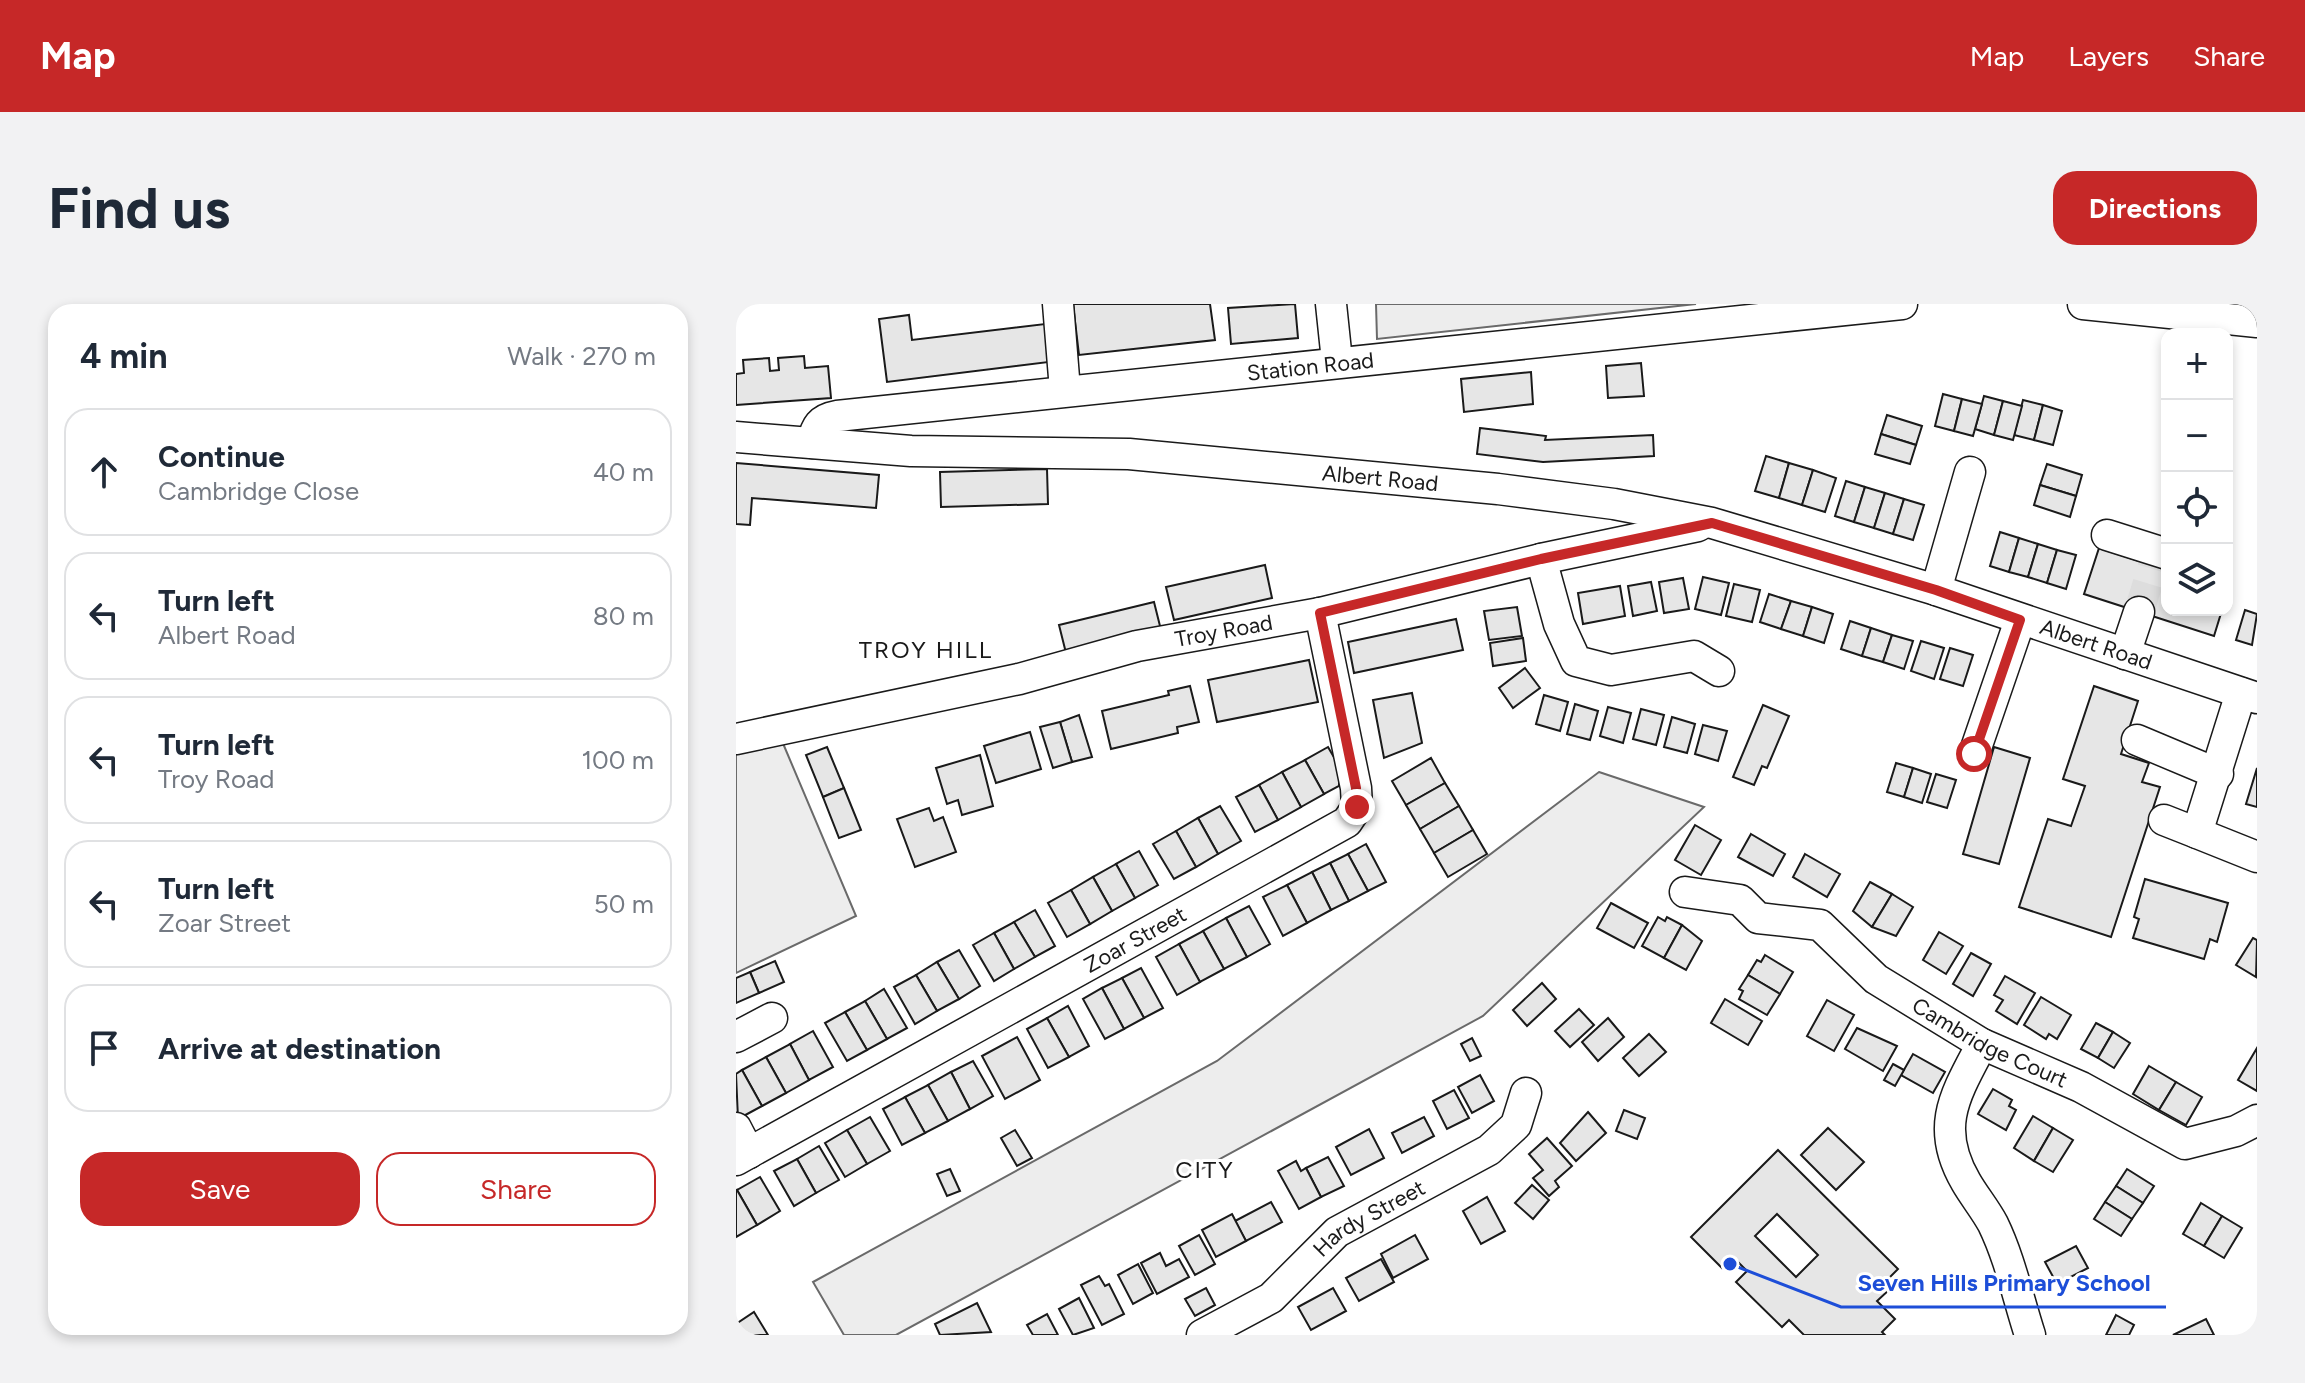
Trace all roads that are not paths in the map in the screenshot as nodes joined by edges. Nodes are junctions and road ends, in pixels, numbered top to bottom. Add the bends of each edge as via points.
1 (1058, 304) edge
2 (1331, 304) edge
3 (1902, 304) edge
4 (2083, 304) edge
5 (2257, 322) edge
6 (1337, 361) junction
7 (1065, 390) junction
8 (736, 437) edge
9 (812, 443) junction
10 (1970, 472) dead end
11 (1712, 523) junction
12 (2107, 535) dead end
13 (2160, 557) edge
14 (1541, 559) junction
15 (1936, 590) junction
16 (2139, 612) tunnel mouth
17 (1320, 613) junction
18 (2020, 620) junction
19 (2125, 654) junction
20 (1719, 671) dead end
21 (2249, 695) edge
22 (736, 739) edge
23 (2137, 740) dead end
24 (1974, 754) dead end
25 (2218, 774) junction
26 (2164, 820) dead end
27 (2197, 833) junction
28 (2257, 857) edge
29 (1685, 892) dead end
30 (772, 1018) dead end
31 (736, 1037) edge
32 (1982, 1044) junction
33 (1526, 1093) dead end
34 (2257, 1120) edge
35 (740, 1147) edge
36 (1202, 1335) edge
37 (2030, 1335) edge

1 - 7 street
2 - 6 street
3 - 6 street, Station Road
4 - 5 street
6 - 7 street, Station Road
7 - 9 street, Station Road via 826,418 816,426
8 - 9 street
9 - 11 street, Albert Road via 911,451 1129,454 1498,489
10 - 15 street
11 - 14 street, Troy Road
11 - 15 street, Albert Road
12 - 13 street
14 - 17 street, Troy Road
14 - 20 street via 1559,624 1576,661 1611,670 1694,656
15 - 18 street, Albert Road
16 - 19 street
17 - 22 street, Troy Road via 1137,646 1019,679
17 - 35 street, Zoar Street via 1356,788 1357,807 1347,822
18 - 19 street, Albert Road
18 - 24 street
19 - 21 street, Albert Road
21 - 25 street
23 - 25 street
25 - 27 street
26 - 27 street
27 - 28 street
29 - 32 street, Cambridge Court via 1740,900 1758,918 1820,925 1876,979
30 - 31 street
32 - 34 street, Cambridge Court via 2081,1087 2185,1144
32 - 37 street via 1957,1091 1948,1124 1951,1153 1992,1222
33 - 36 street, Hardy Street via 1516,1125 1489,1150 1337,1232 1271,1298

